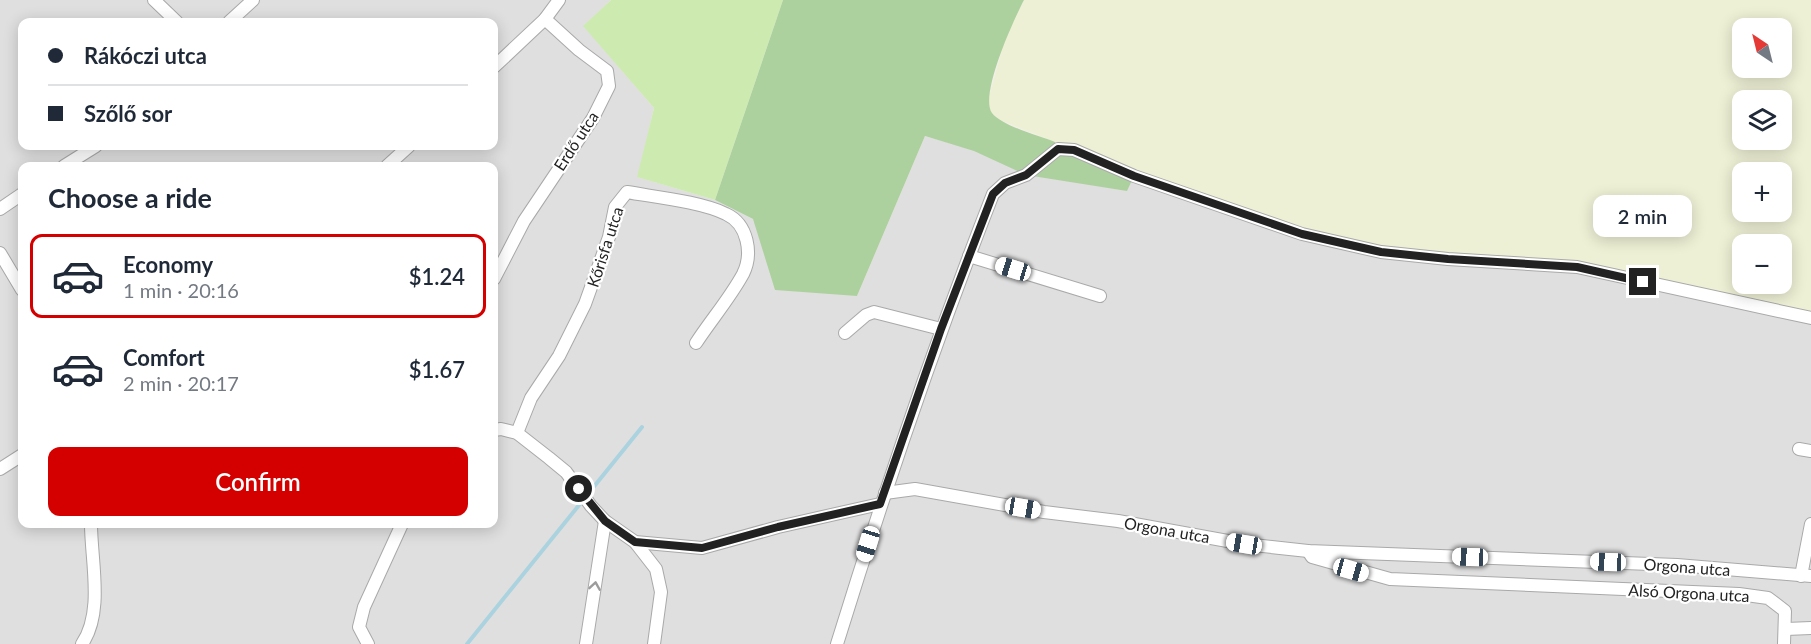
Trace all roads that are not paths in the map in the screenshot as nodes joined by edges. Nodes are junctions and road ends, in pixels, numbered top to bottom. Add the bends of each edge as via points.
1 (154, 0) edge
2 (253, 0) edge
3 (559, 0) edge
4 (173, 18) edge
5 (233, 18) edge
6 (545, 19) junction
7 (498, 63) edge
8 (90, 150) edge
9 (405, 150) edge
10 (70, 162) edge
11 (391, 162) edge
12 (18, 197) edge
13 (0, 209) edge
14 (0, 253) edge
15 (969, 256) junction
16 (498, 271) edge
17 (18, 283) edge
18 (1100, 296) dead end
19 (1811, 318) edge
20 (941, 329) junction
21 (845, 333) dead end
22 (696, 343) dead end
23 (498, 429) edge
24 (517, 433) junction
25 (18, 458) edge
26 (0, 469) edge
27 (883, 499) junction
28 (605, 521) junction
29 (1811, 524) edge
30 (92, 528) edge
31 (400, 528) edge
32 (635, 542) junction
33 (1308, 551) junction
34 (1806, 576) edge
35 (1811, 628) edge
36 (1786, 629) junction
37 (82, 644) edge
38 (368, 644) edge
39 (586, 644) edge
40 (654, 644) edge
41 (837, 644) edge
42 (1784, 644) edge

1 - 4 street
2 - 5 street
3 - 6 street
6 - 7 street
6 - 16 street, Erdő utca via 607,70 609,86 593,118 524,221
8 - 10 street
9 - 11 street
12 - 13 street
14 - 17 street
15 - 18 street
15 - 19 street via 993,194 1005,183 1026,175 1058,149 1074,150 1134,176 1302,234 1381,252 1577,267
15 - 20 street
20 - 21 street via 874,312
20 - 27 street
22 - 24 street, Kőrisfa utca via 744,272 749,250 743,228 727,214 627,192 615,207 609,237 585,304 559,356 531,398
23 - 24 street
24 - 28 street via 566,472
25 - 26 street
27 - 32 street, Orgona utca via 702,548
27 - 33 street, Orgona utca via 915,489 1244,544
27 - 41 street
28 - 32 street
39 -> 28 street
29 - 34 street
30 - 37 street via 94,595 90,632
31 - 38 street via 364,607 359,627
32 - 40 street via 656,568 661,592
33 - 34 street, Orgona utca via 1677,565
33 - 36 street, Alsó Orgona utca via 1311,557 1390,579 1767,597 1785,611
35 - 36 street
36 - 42 street

